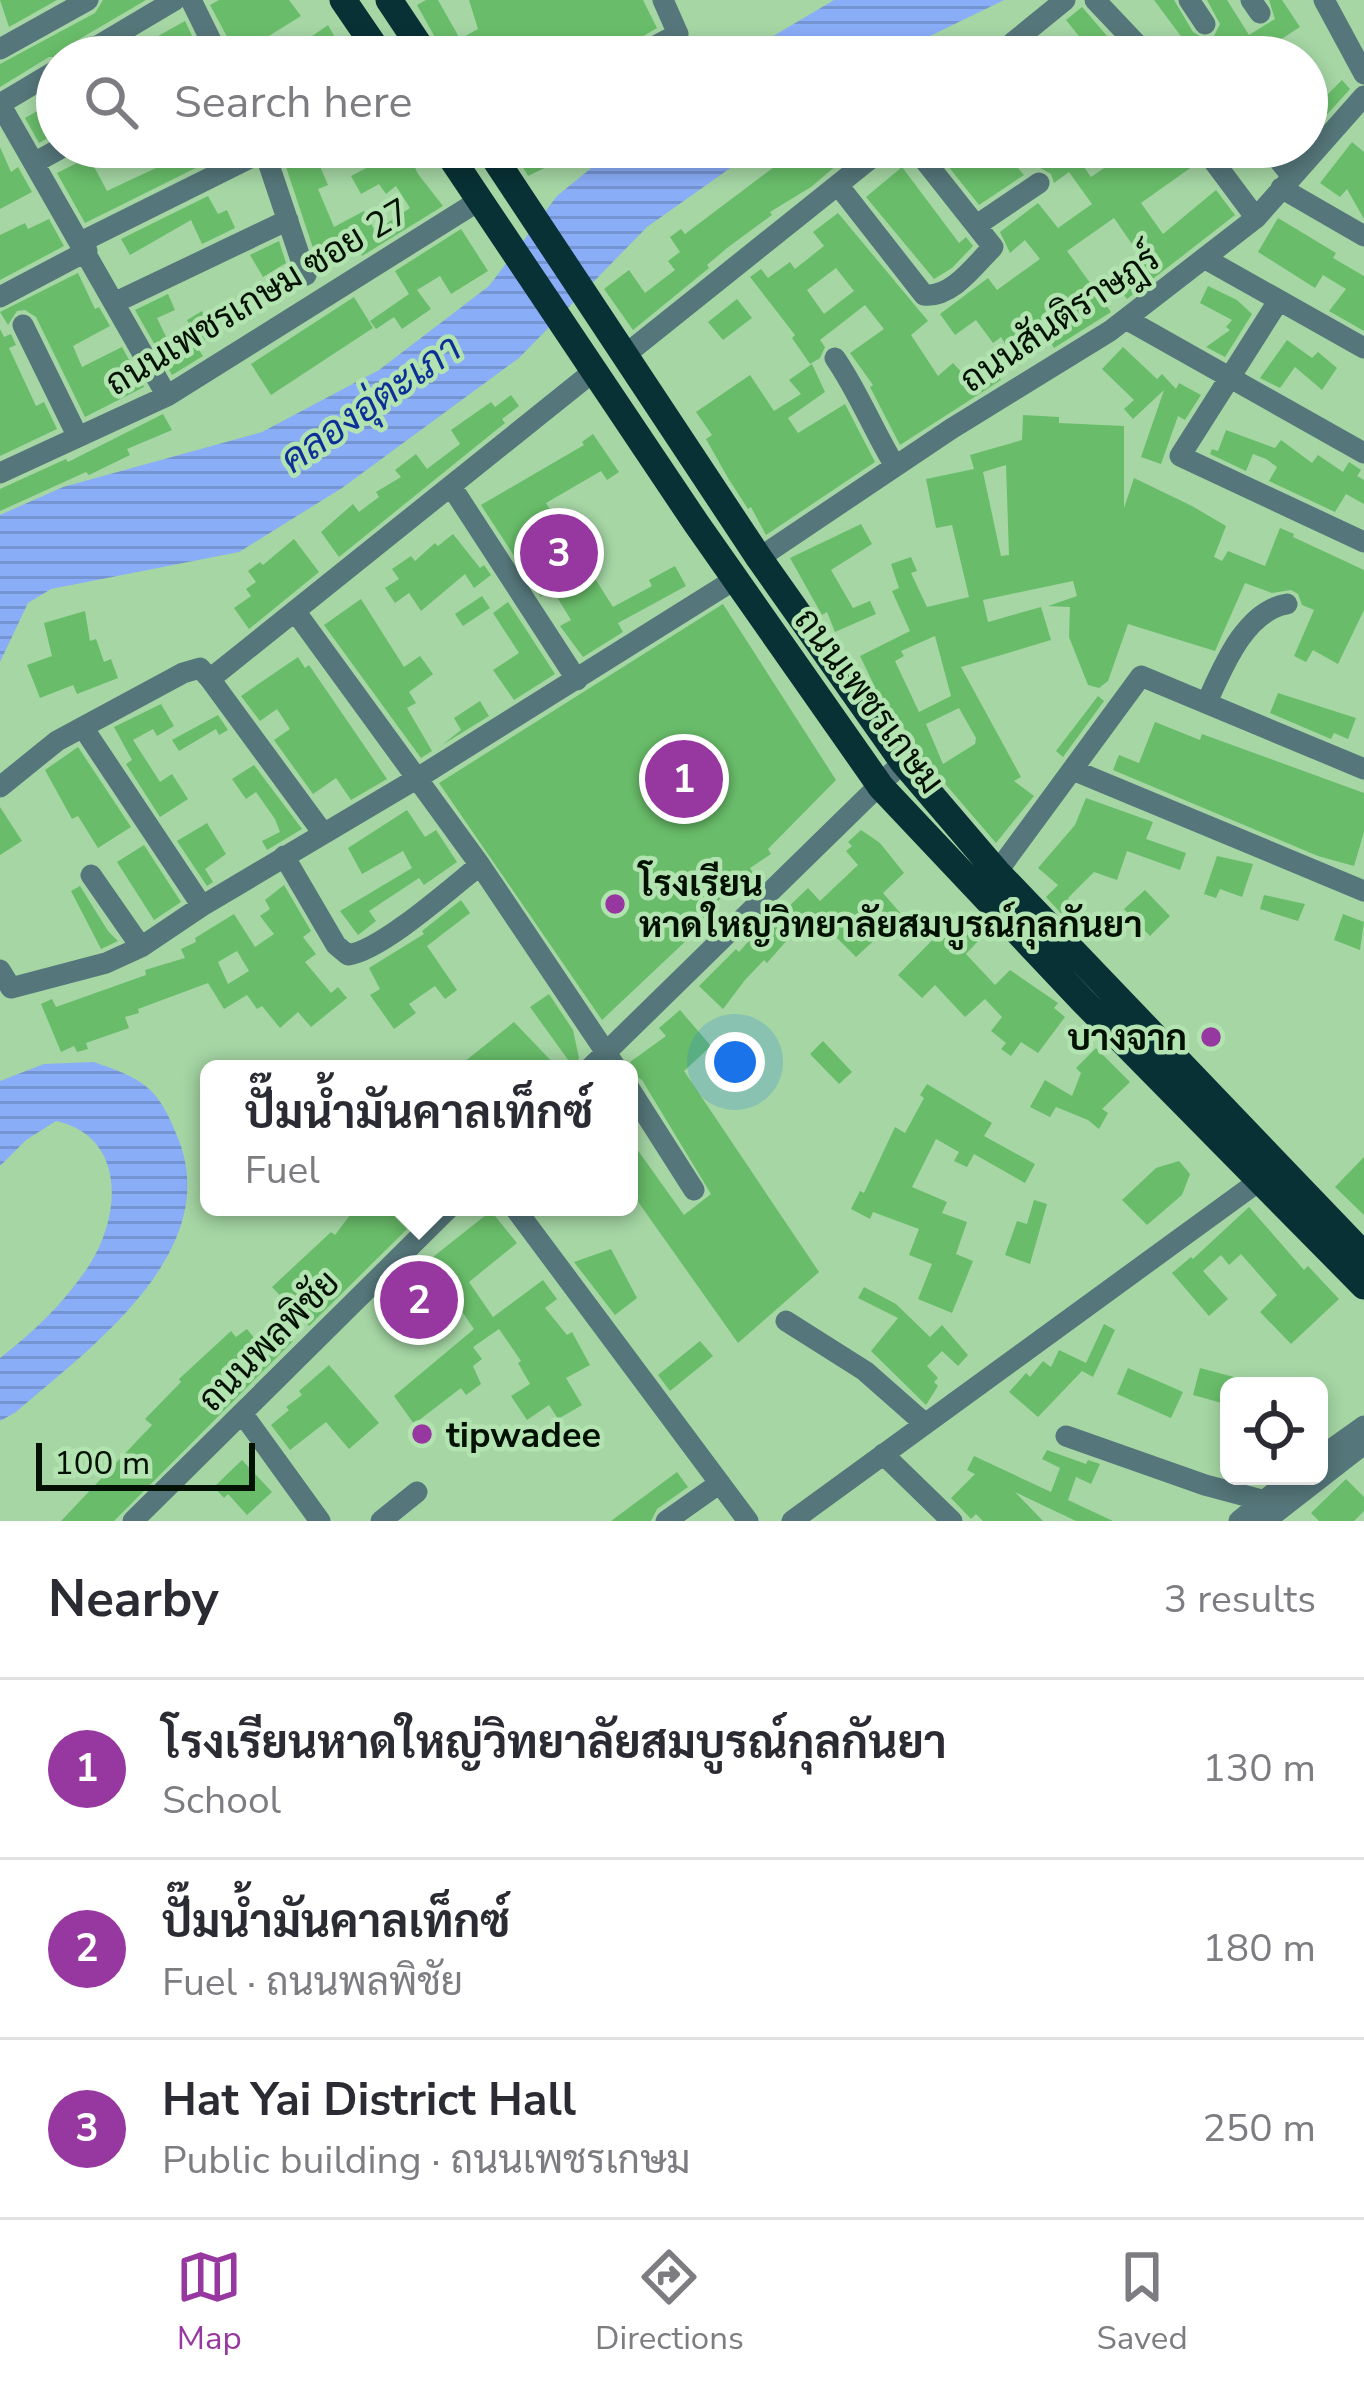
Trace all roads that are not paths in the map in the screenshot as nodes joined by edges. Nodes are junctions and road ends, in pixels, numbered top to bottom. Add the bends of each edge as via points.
1 (175, 0) edge
2 (191, 0) edge
3 (344, 0) edge
4 (662, 0) edge
5 (1065, 0) edge
6 (1095, 0) edge
7 (1189, 0) edge
8 (392, 1) edge
9 (79, 2) edge
10 (1331, 3) edge
11 (1204, 24) dead end
12 (114, 36) edge
13 (209, 36) edge
14 (368, 36) edge
15 (414, 36) edge
16 (674, 36) edge
17 (1021, 36) edge
18 (1129, 36) edge
19 (0, 49) edge
20 (1364, 74) edge
21 (36, 83) edge
22 (1364, 96) edge
23 (1328, 136) edge
24 (34, 163) joint
25 (36, 166) edge
26 (37, 168) edge
27 (229, 168) edge
28 (270, 168) edge
29 (458, 168) edge
30 (501, 168) edge
31 (859, 168) edge
32 (931, 168) edge
33 (1219, 168) edge
34 (1279, 168) edge
35 (1299, 168) edge
36 (1286, 182) junction
37 (1039, 183) dead end
38 (838, 185) junction
39 (483, 206) junction
40 (1256, 218) junction
41 (288, 220) junction
42 (977, 225) junction
43 (1364, 236) edge
44 (84, 246) junction
45 (1204, 258) junction
46 (306, 275) dead end
47 (0, 297) edge
48 (1279, 300) junction
49 (116, 302) junction
50 (1126, 319) junction
51 (23, 326) dead end
52 (1364, 348) edge
53 (626, 356) junction
54 (835, 358) dead end
55 (594, 371) junction
56 (1228, 376) junction
57 (167, 396) junction
58 (78, 437) junction
59 (1364, 453) edge
60 (896, 466) junction
61 (0, 473) edge
62 (451, 486) junction
63 (1364, 542) edge
64 (759, 558) junction
65 (736, 578) junction
66 (1287, 604) dead end
67 (295, 610) junction
68 (210, 679) junction
69 (577, 680) junction
70 (1208, 702) junction
71 (85, 730) junction
72 (903, 762) junction
73 (1364, 769) edge
74 (1073, 770) junction
75 (416, 778) junction
76 (0, 787) edge
77 (880, 787) junction
78 (323, 833) junction
79 (284, 856) junction
80 (480, 866) junction
81 (997, 872) junction
82 (91, 875) dead end
83 (1364, 891) edge
84 (202, 905) junction
85 (141, 947) junction
86 (0, 970) edge
87 (611, 1060) edge
88 (638, 1102) edge
89 (1258, 1181) junction
90 (694, 1190) dead end
91 (441, 1216) edge
92 (521, 1216) edge
93 (1364, 1256) edge
94 (1364, 1286) edge
95 (787, 1321) dead end
96 (242, 1413) junction
97 (924, 1424) junction
98 (1364, 1426) edge
99 (1066, 1436) dead end
100 (1364, 1444) edge
101 (1328, 1452) edge
102 (884, 1454) junction
103 (720, 1483) junction
104 (1287, 1485) edge
105 (417, 1492) dead end
106 (1265, 1511) edge
107 (133, 1521) edge
108 (320, 1521) edge
109 (381, 1521) edge
110 (666, 1521) edge
111 (748, 1521) edge
112 (791, 1521) edge
113 (952, 1521) edge
114 (1239, 1521) edge

1 - 12 street
2 - 13 street
3 - 14 main road
4 - 16 street
5 - 17 street
6 - 18 street
7 - 11 street
8 - 15 main road
9 - 19 street
10 - 20 street
21 - 24 street via 0,104
22 - 23 street, ถนนสันติราษฎร์
24 - 25 street
26 - 44 street
27 - 44 street
28 - 41 street
29 - 39 main road, ถนนเพชรเกษม
30 - 53 main road, ถนนเพชรเกษม
31 - 38 street
32 - 42 street
33 - 40 street
34 - 36 street
35 - 36 street, ถนนสันติราษฎร์
36 - 40 street, ถนนสันติราษฎร์
36 - 43 street
37 - 42 street
38 - 42 street via 924,295 952,287 993,247
38 - 53 street
39 - 55 main road, ถนนเพชรเกษม
39 - 57 street, ถนนเพชรเกษม ซอย 27
40 - 45 street, ถนนสันติราษฎร์
41 - 46 street
41 - 49 street
44 - 47 street
44 - 49 street
45 - 48 street
45 - 50 street, ถนนสันติราษฎร์
48 - 52 street
48 - 56 street
49 - 57 street
50 - 56 street
50 - 60 street, ถนนสันติราษฎร์
51 - 58 street
53 - 64 main road, ถนนเพชรเกษม
54 - 60 street
55 - 62 street
55 - 65 main road, ถนนเพชรเกษม
56 - 59 street
56 - 63 street via 1180,456
57 - 58 street, ถนนเพชรเกษม ซอย 27
58 - 61 street, ถนนเพชรเกษม ซอย 27
60 - 64 street, ถนนสันติราษฎร์
62 - 67 street
62 - 69 street
64 - 72 main road, ถนนเพชรเกษม
65 - 69 street
65 - 77 main road, ถนนเพชรเกษม
66 - 70 street via 1262,611
67 - 68 street
67 - 75 street
68 - 71 street via 191,669
68 - 78 street
69 - 75 street
70 - 73 street
70 - 74 street via 1141,676
71 - 76 street via 57,741
71 - 84 street
72 - 77 street
72 - 81 main road, ถนนเพชรเกษม
74 - 81 street
74 - 83 street
75 - 78 street
75 - 80 street
77 - 87 street
77 - 89 main road, ถนนเพชรเกษม
78 - 79 street
79 - 80 street via 348,955
79 - 84 street
80 - 87 street
81 - 93 main road, ถนนเพชรเกษม
82 - 85 street
84 - 85 street
85 - 86 street via 11,988
88 - 90 street
89 - 94 main road, ถนนเพชรเกษม
89 - 97 street
91 - 96 street, ถนนพลพิชัย
92 - 103 street
95 - 97 street via 865,1371
96 - 107 street, ถนนพลพิชัย
96 - 108 street
97 - 102 street
98 - 101 street
99 - 106 street
100 - 106 street
102 - 112 street
102 - 113 street
103 - 110 street
103 - 111 street
104 - 106 street
105 - 109 street
106 - 114 street

